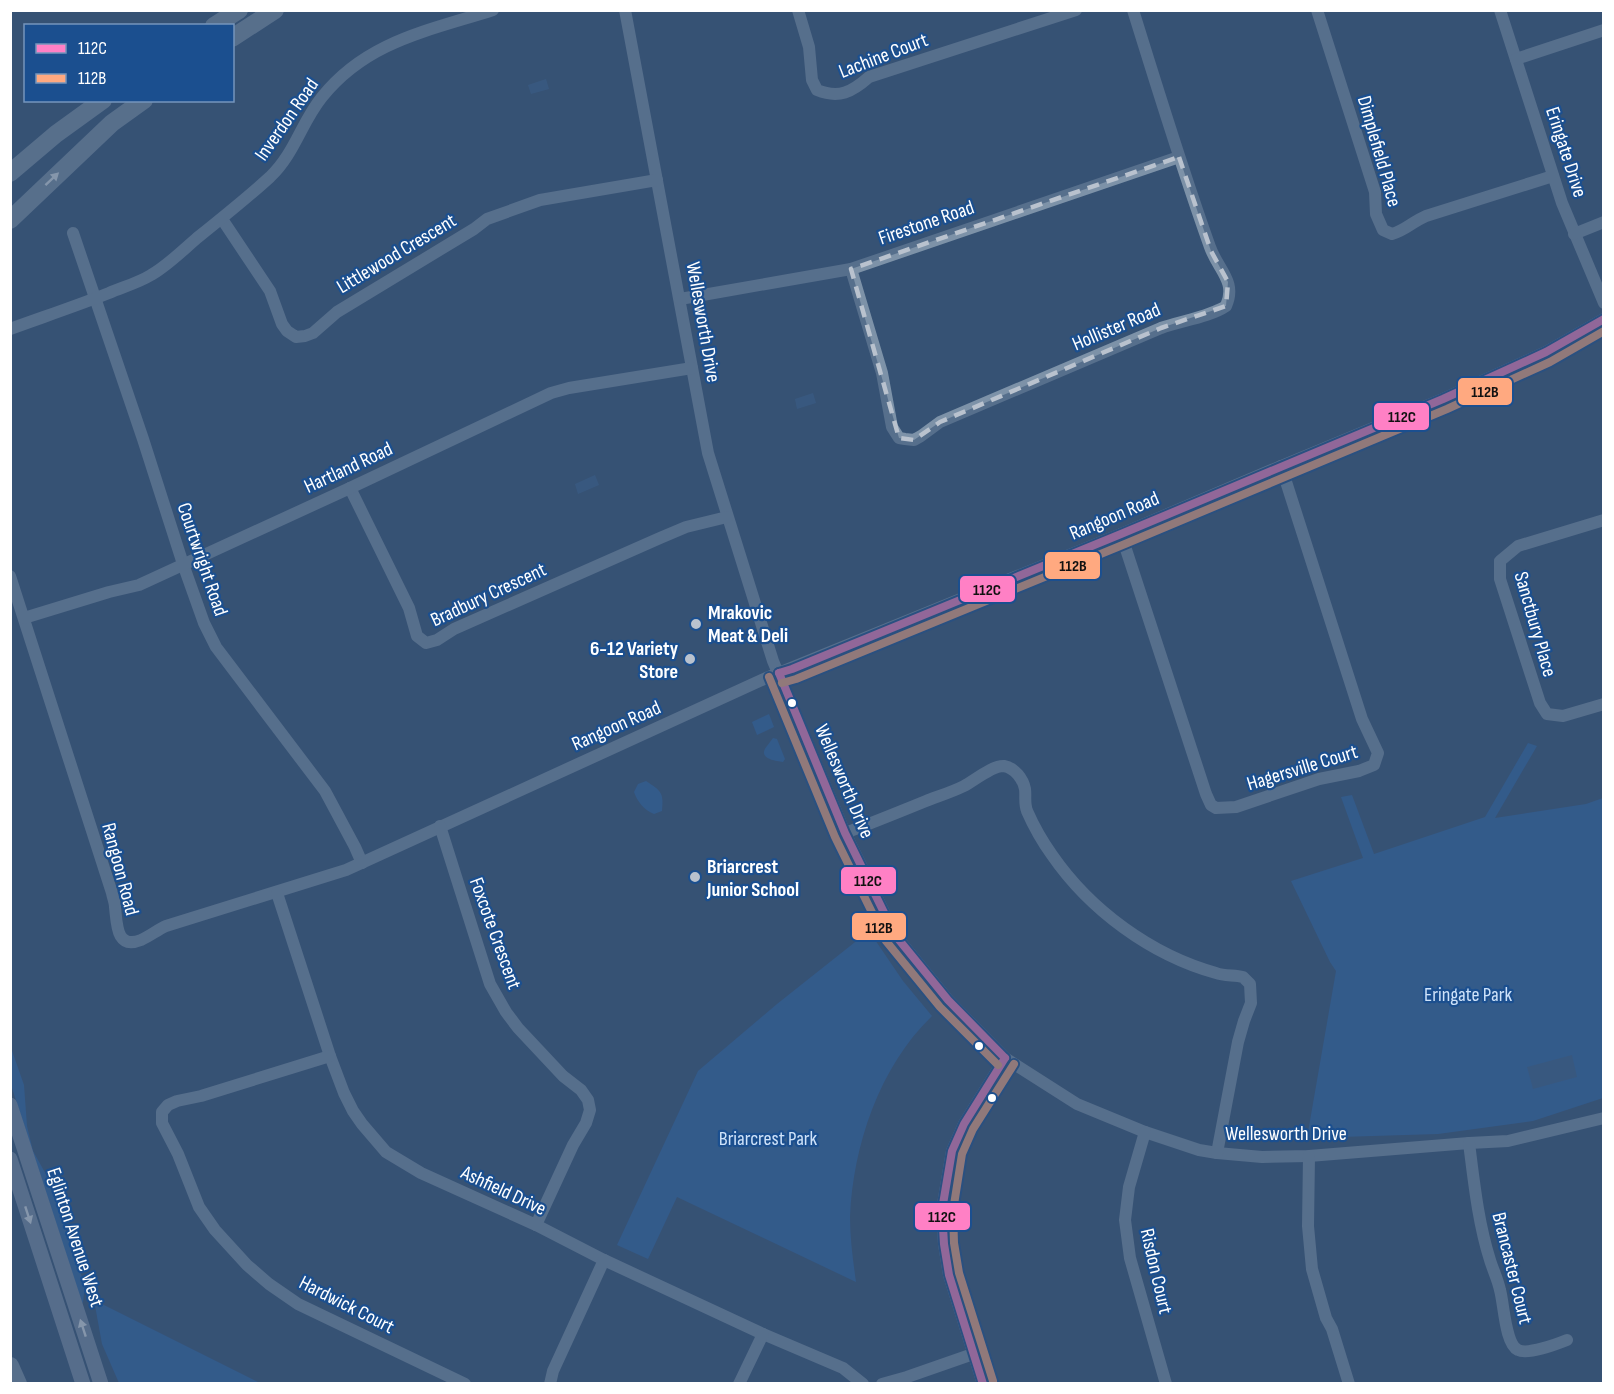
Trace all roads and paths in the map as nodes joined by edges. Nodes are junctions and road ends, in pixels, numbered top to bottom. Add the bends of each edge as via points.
1 (239, 10) edge
2 (275, 10) edge
3 (493, 10) edge
4 (625, 10) edge
5 (798, 10) edge
6 (1076, 10) edge
7 (1133, 10) edge
8 (1317, 10) edge
9 (1500, 10) edge
10 (217, 24) edge
11 (1604, 30) edge
12 (234, 37) edge
13 (1516, 59) junction
14 (100, 102) edge
15 (141, 102) edge
16 (1179, 157) junction
17 (10, 173) edge
18 (1553, 176) junction
19 (657, 180) junction
20 (222, 219) junction
21 (10, 220) edge
22 (1604, 222) edge
23 (73, 233) dead end
24 (1574, 234) junction
25 (851, 269) junction
26 (96, 298) junction
27 (680, 299) junction
28 (1604, 303) edge
29 (1604, 319) edge
30 (10, 329) edge
31 (692, 368) junction
32 (1281, 466) junction
33 (350, 488) junction
34 (727, 517) junction
35 (1604, 520) edge
36 (1120, 534) junction
37 (183, 564) junction
38 (10, 576) edge
39 (24, 618) junction
40 (779, 673) junction
41 (1604, 704) edge
42 (440, 826) junction
43 (845, 833) junction
44 (362, 863) junction
45 (277, 893) junction
46 (330, 1056) junction
47 (1005, 1058) junction
48 (10, 1105) edge
49 (1604, 1118) edge
50 (1145, 1132) junction
51 (1468, 1143) junction
52 (1216, 1153) junction
53 (1309, 1156) junction
54 (10, 1159) edge
55 (536, 1225) junction
56 (604, 1260) junction
57 (764, 1334) junction
58 (1567, 1340) dead end
59 (973, 1354) junction
60 (10, 1366) edge
61 (18, 1383) edge
62 (83, 1383) edge
63 (101, 1383) edge
64 (465, 1383) edge
65 (550, 1383) edge
66 (739, 1383) edge
67 (863, 1383) edge
68 (882, 1383) edge
69 (983, 1383) edge
70 (1166, 1383) edge
71 (1349, 1383) edge

1 - 10 highway
2 - 12 highway
3 - 20 street, Inverdon Road via 395,42 353,66 321,98 279,168
4 - 19 street, Wellesworth Drive
5 - 6 street, Lachine Court via 809,47 812,80 817,90 828,95 856,88 869,77
7 - 16 street, Hollister Road
8 - 18 street, Dimplefield Place via 1375,192 1376,214 1383,230 1392,234 1403,231 1425,216
9 - 13 street, Eringate Drive
11 - 13 street
13 - 18 street, Eringate Drive
14 - 17 highway
21 -> 15 highway via 112,123
16 - 25 street, Firestone Road
16 - 25 street, Hollister Road via 1211,251 1228,282 1226,306 1161,328 951,417 914,440 899,438 892,427 882,373
18 - 24 street, Eringate Drive
19 - 20 street, Littlewood Crescent via 540,200 487,219 337,312 313,333 296,337 287,331 270,291
19 - 27 street, Wellesworth Drive
20 - 26 street, Inverdon Road via 151,275
22 - 24 street
23 - 26 street, Courtwright Road
24 - 28 street, Eringate Drive
25 - 27 street, Firestone Road
26 - 30 street
26 - 37 street, Courtwright Road
27 - 31 street, Wellesworth Drive
29 - 32 street, Rangoon Road via 1487,380
31 - 33 street, Hartland Road via 551,393
31 - 34 street, Wellesworth Drive via 708,453
32 - 36 street, Rangoon Road
32 - 36 street, Hagersville Court via 1362,720 1378,753 1374,765 1236,807 1211,805
33 - 34 street, Bradbury Crescent via 409,608 417,636 426,643 669,534
33 - 37 street, Hartland Road
34 - 40 street, Wellesworth Drive
35 - 41 street, Sanctbury Place via 1518,546 1500,561 1500,579 1540,704 1547,714 1563,716
36 - 40 street, Rangoon Road
37 - 39 street, Hartland Road via 139,585
37 - 44 street, Courtwright Road via 216,647 325,791
38 - 39 street, Rangoon Road
39 - 45 street, Rangoon Road via 112,893 117,931 123,939 143,939 166,926
40 - 42 street, Rangoon Road
40 - 43 street, Wellesworth Drive
42 - 44 street, Rangoon Road
42 - 55 street, Foxcote Crescent via 490,984 518,1028 588,1100 586,1123
43 - 47 street, Wellesworth Drive via 895,935 948,1000
43 - 52 street via 961,788 998,766 1016,772 1025,789 1026,809 1039,834 1069,877 1095,903 1152,946 1219,975 1243,977 1250,984 1251,1003 1238,1042
44 - 45 street, Rangoon Road
45 - 46 street, Ashfield Drive
46 - 55 street, Ashfield Drive via 353,1111 386,1152 421,1173
46 - 64 street, Hardwick Court via 168,1105 162,1112 162,1123 199,1208 231,1248 262,1277 298,1304
47 - 50 street, Wellesworth Drive via 1077,1104
47 - 59 street via 952,1151 942,1210 949,1275
63 -> 48 main road, Eglinton Avenue West
49 - 51 street, Wellesworth Drive via 1508,1141
50 - 52 street, Wellesworth Drive
50 - 70 street, Risdon Court via 1125,1220 1133,1268
51 - 53 street, Wellesworth Drive
51 - 58 street, Brancaster Court via 1485,1240 1513,1346 1527,1352
52 - 53 street, Wellesworth Drive
53 - 71 street via 1312,1269
54 -> 62 main road, Eglinton Avenue West
55 - 56 street, Ashfield Drive
56 - 57 street, Ashfield Drive
56 - 65 street
57 - 66 street
57 - 67 street, Ashfield Drive via 843,1368
59 - 68 street
59 - 69 street
60 - 61 highway

